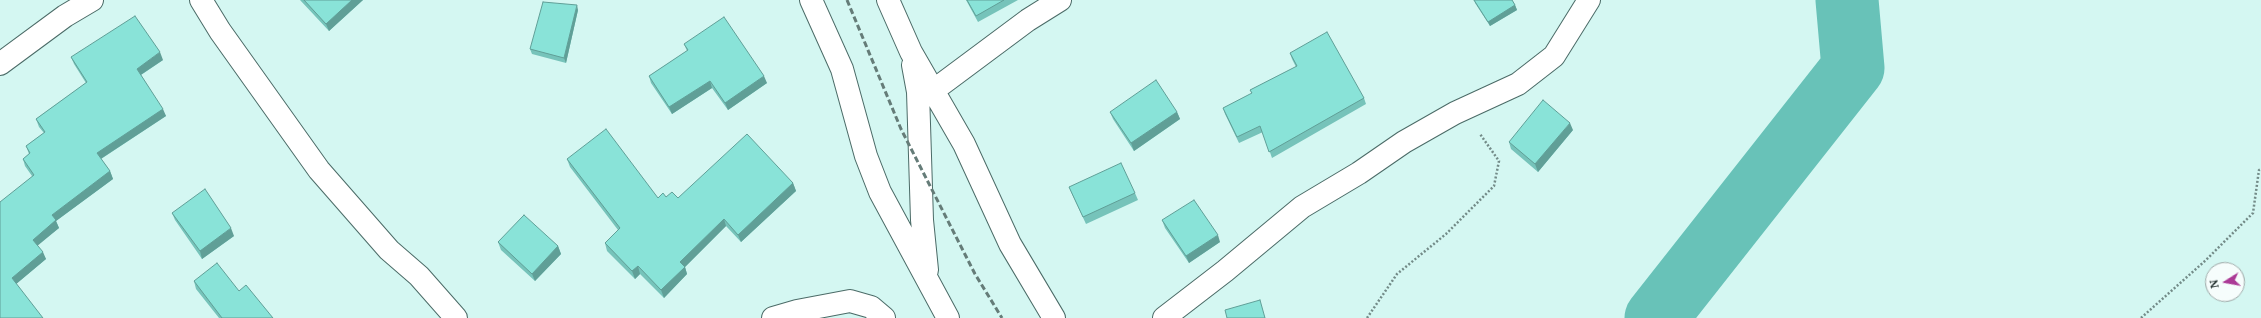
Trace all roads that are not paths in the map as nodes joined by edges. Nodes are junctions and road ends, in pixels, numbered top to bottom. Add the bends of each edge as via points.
1 (92, 0) edge
2 (201, 0) edge
3 (811, 0) edge
4 (1060, 0) edge
5 (1589, 0) edge
6 (890, 1) edge
7 (911, 52) junction
8 (0, 64) edge
9 (934, 90) junction
10 (928, 281) junction
11 (456, 318) edge
12 (773, 318) edge
13 (884, 318) edge
14 (948, 318) edge
15 (1054, 318) edge
16 (1164, 318) edge

1 - 8 street via 65,16
2 - 11 street via 220,31 319,170 389,250 419,276
3 - 10 street via 842,69 866,156 880,192
4 - 9 street via 1028,20
5 - 16 street via 1554,56 1518,84 1455,113 1404,142 1359,174 1302,207
6 - 7 street
7 - 9 street
7 - 10 street via 918,92 922,220
9 - 15 street via 964,144 1010,244
10 - 14 street
12 - 13 street via 850,301 871,307

